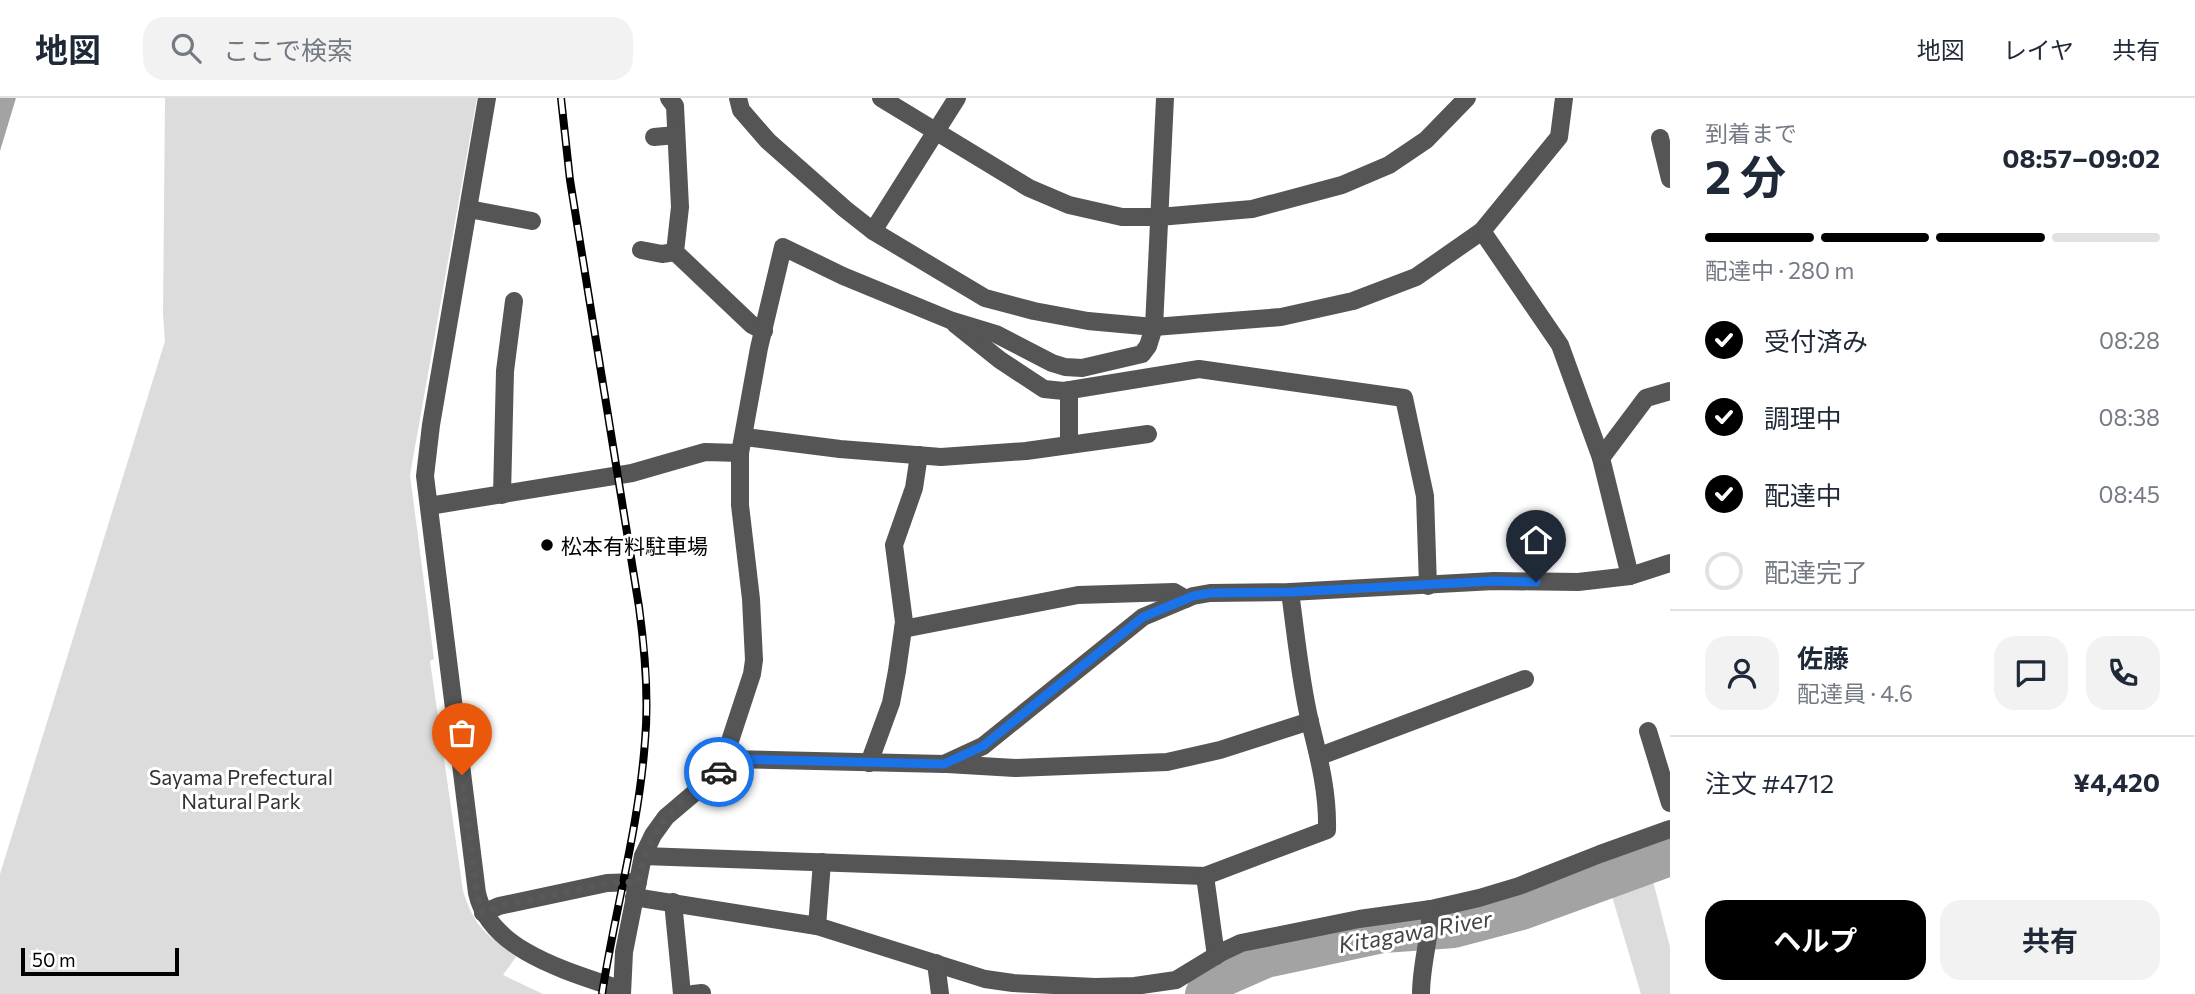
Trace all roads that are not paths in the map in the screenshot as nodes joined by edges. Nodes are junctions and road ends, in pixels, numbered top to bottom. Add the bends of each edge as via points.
1 (487, 98) edge
2 (669, 98) edge
3 (738, 98) edge
4 (881, 98) edge
5 (957, 98) edge
6 (1164, 98) edge
7 (1467, 98) edge
8 (1564, 98) edge
9 (934, 132) junction
10 (676, 135) junction
11 (654, 136) dead end
12 (1660, 138) dead end
13 (1670, 179) edge
14 (469, 209) junction
15 (1159, 217) junction
16 (532, 221) dead end
17 (1482, 231) junction
18 (873, 232) junction
19 (641, 250) dead end
20 (675, 252) junction
21 (514, 301) dead end
22 (950, 320) junction
23 (1154, 327) junction
24 (764, 331) junction
25 (1069, 390) junction
26 (1670, 391) edge
27 (1148, 433) dead end
28 (742, 445) junction
29 (1069, 445) junction
30 (919, 455) junction
31 (1601, 458) junction
32 (502, 495) junction
33 (429, 506) junction
34 (1670, 563) edge
35 (1630, 576) junction
36 (1428, 586) junction
37 (1290, 592) junction
38 (1186, 599) junction
39 (903, 629) junction
40 (1525, 679) dead end
41 (1310, 721) junction
42 (1648, 731) dead end
43 (1320, 756) junction
44 (727, 759) junction
45 (869, 763) junction
46 (944, 764) junction
47 (1670, 803) edge
48 (1670, 829) edge
49 (643, 856) junction
50 (822, 862) junction
51 (1205, 876) junction
52 (636, 890) junction
53 (673, 902) junction
54 (1431, 912) junction
55 (483, 913) junction
56 (817, 926) junction
57 (1216, 956) junction
58 (936, 963) junction
59 (622, 992) edge
60 (682, 994) edge
61 (940, 994) edge
62 (1421, 994) edge

1 - 14 street
2 - 10 street via 675,106
3 - 18 street via 741,110 768,141
4 - 9 street
5 - 9 street
6 - 15 street
7 - 15 street via 1426,140 1389,166 1252,209
8 - 17 street via 1559,137
9 - 15 street via 1028,188 1069,205 1122,217
9 - 18 street
10 - 11 street
10 - 20 street via 680,207
12 - 13 street
14 - 16 street
14 - 33 street via 431,425 425,476
15 - 23 street
17 - 23 street via 1416,276 1353,301 1281,317
17 - 31 street via 1560,345
18 - 23 street via 985,298 1088,321
19 - 20 street
20 - 24 street
21 - 32 street via 505,370
22 - 23 street via 996,334 1052,363 1082,368 1142,354
22 - 24 street via 783,247
22 - 25 street via 1044,389
24 - 28 street
25 - 29 street
25 - 36 street via 1199,369 1404,398 1425,496
26 - 31 street via 1646,398
27 - 29 street
28 - 30 street
28 - 32 street via 632,473
28 - 44 street via 740,505 754,660
29 - 30 street
30 - 39 street via 914,488 894,545
31 - 35 street
32 - 33 street
33 - 55 street via 471,850
34 - 35 street
35 - 36 street
36 - 37 street
37 - 38 street via 1210,593
37 - 41 street
38 - 39 street via 1174,592 1078,595
38 - 46 street via 1143,617 983,746
39 - 45 street via 891,703
40 - 43 street
41 - 43 street
41 - 46 street via 1167,762 1015,768
42 - 47 street
43 - 51 street via 1327,830
44 - 45 street
44 - 49 street via 719,772 666,817
45 - 46 street
48 - 54 street via 1519,886
49 - 50 street
49 - 52 street
50 - 51 street
50 - 56 street
51 - 57 street
52 - 53 street
52 - 55 street via 607,883
52 - 59 street
53 - 56 street
53 - 60 street
54 - 57 street via 1359,919 1278,935 1241,943
54 - 62 street
55 - 59 street via 516,947
56 - 58 street
57 - 58 street via 1175,980 1122,986 1013,983
58 - 61 street

